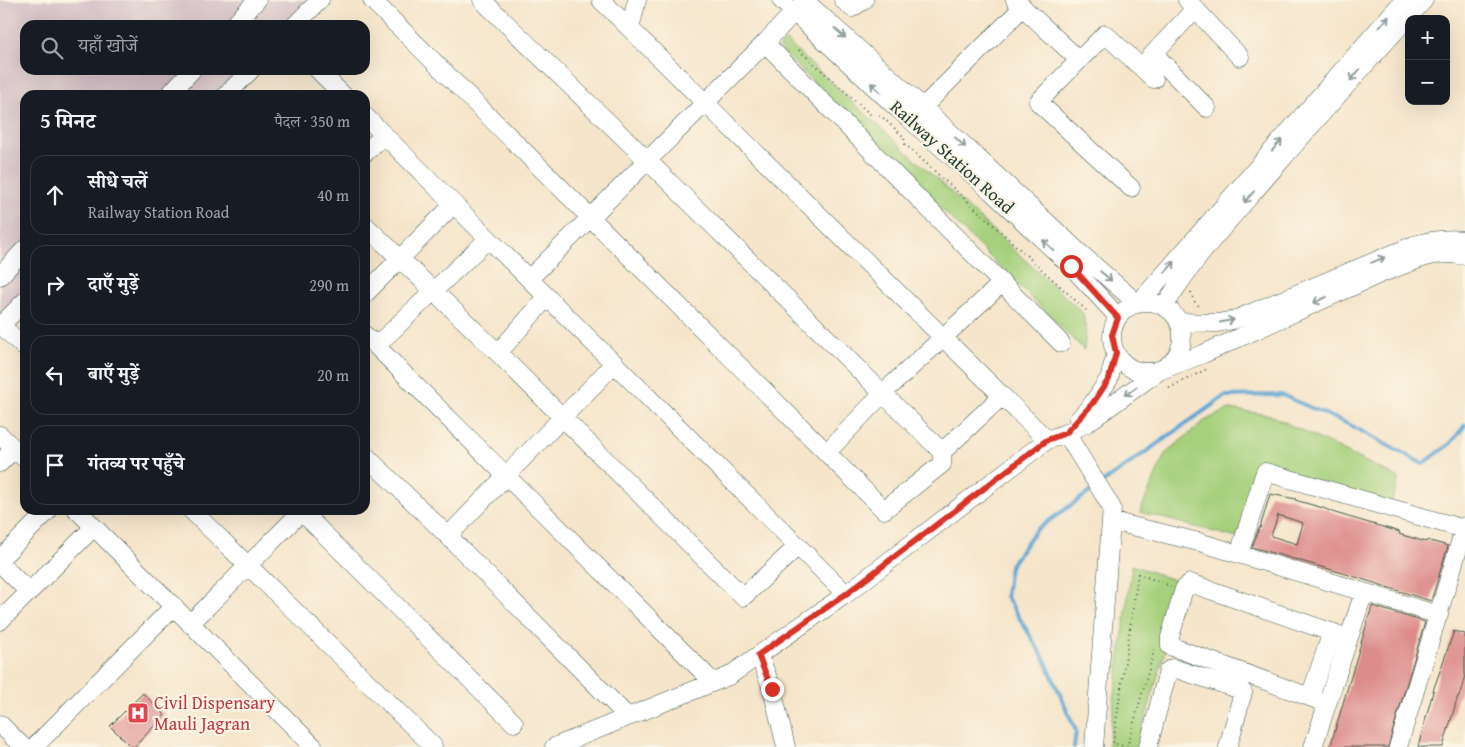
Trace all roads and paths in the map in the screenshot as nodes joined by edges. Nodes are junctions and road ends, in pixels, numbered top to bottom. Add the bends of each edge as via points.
1 (257, 0) edge
2 (320, 0) edge
3 (372, 0) edge
4 (482, 0) edge
5 (602, 0) edge
6 (637, 0) edge
7 (843, 0) edge
8 (864, 0) edge
9 (1404, 0) edge
10 (1424, 0) edge
11 (793, 4) edge
12 (1019, 4) edge
13 (1191, 5) edge
14 (239, 20) edge
15 (301, 20) edge
16 (630, 28) junction
17 (765, 43) junction
18 (799, 50) dead end
19 (1154, 54) junction
20 (1240, 56) dead end
21 (1079, 60) junction
22 (187, 75) edge
23 (247, 75) edge
24 (323, 75) edge
25 (174, 90) edge
26 (234, 90) edge
27 (338, 90) edge
28 (706, 102) junction
29 (923, 107) junction
30 (1207, 108) dead end
31 (370, 121) edge
32 (384, 135) junction
33 (370, 149) edge
34 (647, 160) junction
35 (1131, 188) dead end
36 (454, 204) junction
37 (590, 217) junction
38 (370, 230) edge
39 (488, 239) junction
40 (1465, 240) edge
41 (20, 254) edge
42 (1465, 256) edge
43 (399, 259) junction
44 (0, 276) edge
45 (528, 279) junction
46 (1002, 283) junction
47 (1193, 288) dead end
48 (370, 289) edge
49 (433, 292) junction
50 (547, 297) junction
51 (1138, 304) junction
52 (20, 306) edge
53 (1164, 307) junction
54 (1086, 310) dead end
55 (1203, 311) dead end
56 (1118, 318) junction
57 (1179, 322) junction
58 (1, 325) edge
59 (943, 338) junction
60 (371, 340) edge
61 (1062, 342) dead end
62 (20, 343) edge
63 (498, 353) junction
64 (1116, 353) junction
65 (614, 363) junction
66 (1159, 370) junction
67 (883, 393) junction
68 (1002, 396) junction
69 (562, 417) junction
70 (1066, 433) junction
71 (0, 435) edge
72 (1047, 440) junction
73 (942, 452) junction
74 (20, 454) edge
75 (829, 454) junction
76 (370, 460) edge
77 (0, 463) edge
78 (507, 475) junction
79 (44, 515) edge
80 (82, 515) edge
81 (196, 515) edge
82 (298, 515) edge
83 (306, 515) edge
84 (1112, 520) junction
85 (94, 527) junction
86 (1464, 528) edge
87 (448, 536) junction
88 (798, 546) junction
89 (1239, 554) junction
90 (0, 559) edge
91 (0, 562) edge
92 (248, 566) junction
93 (1172, 586) dead end
94 (29, 592) junction
95 (1364, 592) junction
96 (846, 594) junction
97 (174, 606) junction
98 (1439, 615) junction
99 (0, 621) edge
100 (190, 624) junction
101 (1340, 635) junction
102 (1156, 643) dead end
103 (758, 655) junction
104 (713, 682) junction
105 (1318, 700) junction
106 (628, 717) junction
107 (1309, 722) dead end
108 (514, 723) dead end
109 (0, 724) edge
110 (433, 746) edge
111 (560, 746) edge
112 (23, 747) edge
113 (34, 747) edge
114 (314, 747) edge
115 (786, 747) edge
116 (1094, 747) edge
117 (1127, 747) edge
118 (1148, 747) edge
119 (1228, 747) edge
120 (1301, 747) edge
121 (1313, 747) edge
122 (1398, 747) edge

1 - 14 street
2 - 15 street
3 - 37 street
4 - 34 street
5 - 16 street
6 - 16 street
7 - 8 street via 852,8
51 -> 9 street
10 -> 53 street via 1226,223 1179,282
11 - 17 street
11 -> 29 street, Railway Station Road
56 -> 11 street, Railway Station Road via 1071,266 898,108
12 - 21 street
12 - 29 street
13 - 19 street
13 - 20 street
16 - 28 street
17 - 28 street
17 - 46 street
18 - 54 path via 871,115 880,116 904,137 905,144
19 - 21 street via 1147,73 1105,34
19 - 30 street
21 - 35 street via 1038,102
22 - 25 street
23 - 26 street
24 - 27 street
28 - 34 street
28 - 59 street
29 -> 51 street, Railway Station Road
31 - 32 street
32 - 33 street
32 - 36 street
34 - 37 street
34 - 67 street
36 - 39 street
36 - 43 street
37 - 45 street
37 - 75 street
38 - 43 street
39 - 45 street
39 - 49 street
57 -> 40 street via 1234,320 1414,245
41 - 44 street
42 -> 66 street via 1433,256 1410,262 1203,354
43 - 48 street
43 - 49 street
45 - 50 street
46 - 59 street
46 - 61 street
47 - 55 path via 1194,301
49 - 60 street
49 - 63 street
50 - 63 street
50 - 65 street
51 - 53 street via 1147,302
51 - 56 street
52 - 58 street
53 - 57 street
56 - 64 street via 1112,335
57 - 66 street via 1182,331 1180,351 1168,366
58 - 62 street
59 - 67 street
59 - 68 street
60 - 78 street
63 - 69 street
64 - 66 street via 1121,361 1139,372
64 - 70 street via 1109,379
65 - 69 street
65 - 88 street
66 -> 70 street
67 - 73 street
67 - 75 street via 830,449
68 - 72 street
68 - 73 street
69 - 78 street
69 - 88 street via 743,597
70 - 72 street
70 - 84 street via 1112,508
71 - 74 street
72 - 96 street
73 - 75 street via 942,464 884,510
74 - 77 street
76 - 87 street
78 - 87 street
78 - 104 street
79 - 90 street
80 - 85 street
81 - 92 street
82 - 92 street
83 - 108 street
84 - 89 street
84 - 116 street
85 - 94 street
85 - 97 street
86 - 89 street via 1265,472
86 - 98 street
87 - 106 street
88 - 96 street
89 - 95 street
91 - 94 street
92 - 100 street
92 - 110 street
93 - 117 path via 1138,574 1113,743
94 - 99 street
95 - 98 street
95 - 101 street
96 - 103 street
97 - 100 street
97 - 113 street
98 - 122 street
100 - 114 street
101 - 105 street
101 - 105 street via 1190,583 1184,588 1170,646
102 - 117 path
103 - 104 street via 729,676
103 - 115 street via 772,689
104 - 106 street
105 - 121 street
106 - 111 street
107 - 120 street
109 - 112 street
118 - 119 street via 1168,671 1173,668 1242,690

